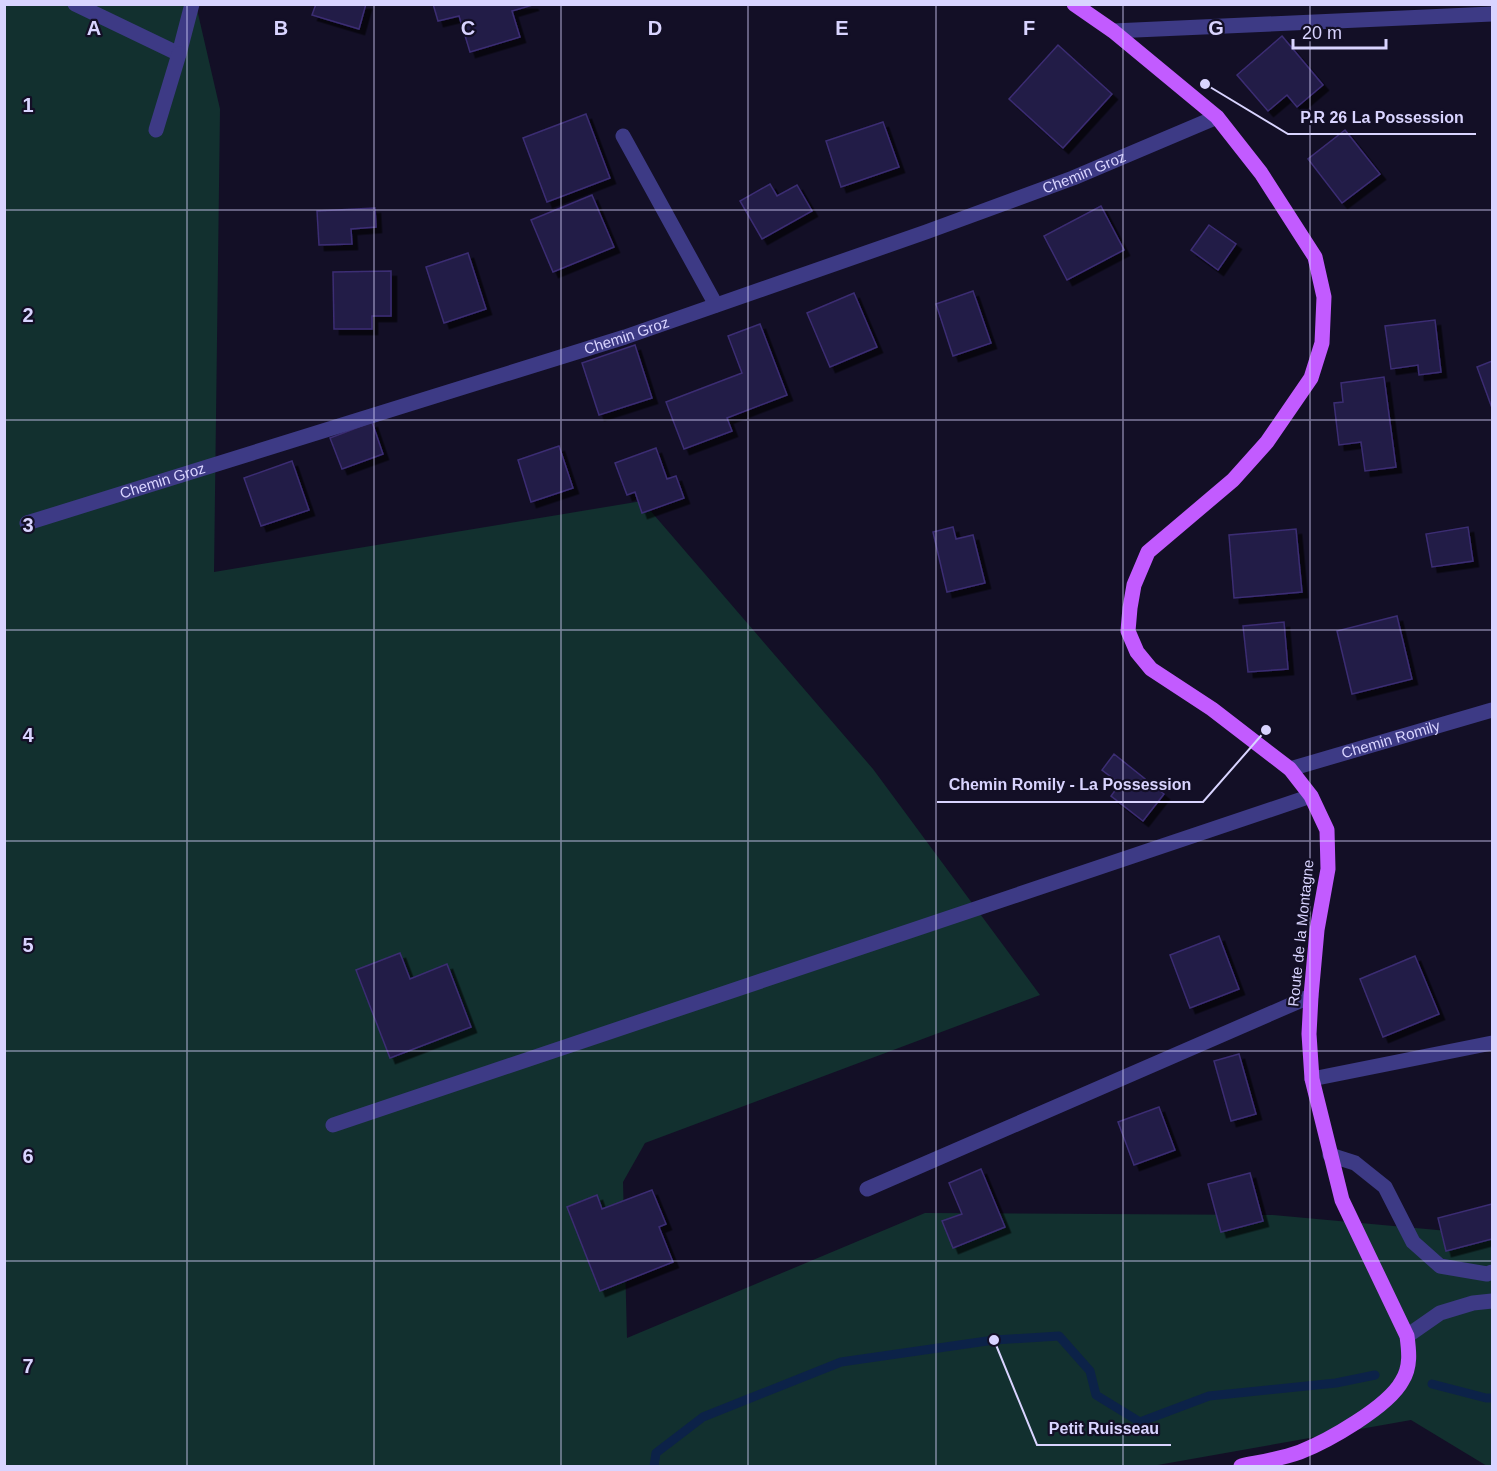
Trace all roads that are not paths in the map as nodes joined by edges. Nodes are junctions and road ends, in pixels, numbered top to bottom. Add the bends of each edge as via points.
1 (75, 4) edge
2 (192, 4) edge
3 (1074, 4) edge
4 (1492, 14) edge
5 (1113, 31) junction
6 (179, 54) junction
7 (1217, 117) junction
8 (156, 130) dead end
9 (623, 136) dead end
10 (716, 305) junction
11 (27, 523) dead end
12 (1492, 710) edge
13 (1290, 769) junction
14 (1311, 796) junction
15 (1311, 996) junction
16 (1492, 1043) edge
17 (1312, 1079) junction
18 (333, 1125) dead end
19 (1330, 1155) junction
20 (867, 1189) dead end
21 (1492, 1272) edge
22 (1492, 1301) edge
23 (1407, 1336) junction
24 (1299, 1452) junction
25 (1241, 1467) edge
26 (1294, 1467) edge

1 - 6 street
2 - 6 street
3 - 5 main road, Route de la Montagne
4 - 5 street
5 - 7 main road, Route de la Montagne
6 - 8 street
7 - 10 street, Chemin Groz via 1072,178
7 - 13 main road, Route de la Montagne via 1262,173 1315,257 1324,297 1322,343 1311,378 1267,442 1233,480 1148,552 1134,585 1128,632 1151,669 1212,709
9 - 10 street
10 - 11 street, Chemin Groz via 625,337
12 - 13 street, Chemin Romily
13 - 14 main road, Route de la Montagne
14 - 15 main road, Route de la Montagne via 1327,830 1328,869
14 - 18 street
15 - 17 main road, Route de la Montagne
15 - 20 street
16 - 17 street
17 - 19 main road, Route de la Montagne
19 - 21 street via 1355,1163 1385,1187 1413,1242 1440,1266
19 - 23 main road, Route de la Montagne via 1342,1200
22 - 23 street via 1440,1313
23 - 24 main road, Route de la Montagne via 1410,1359 1402,1382 1353,1425
24 - 25 main road, Route de la Montagne
24 - 26 street

